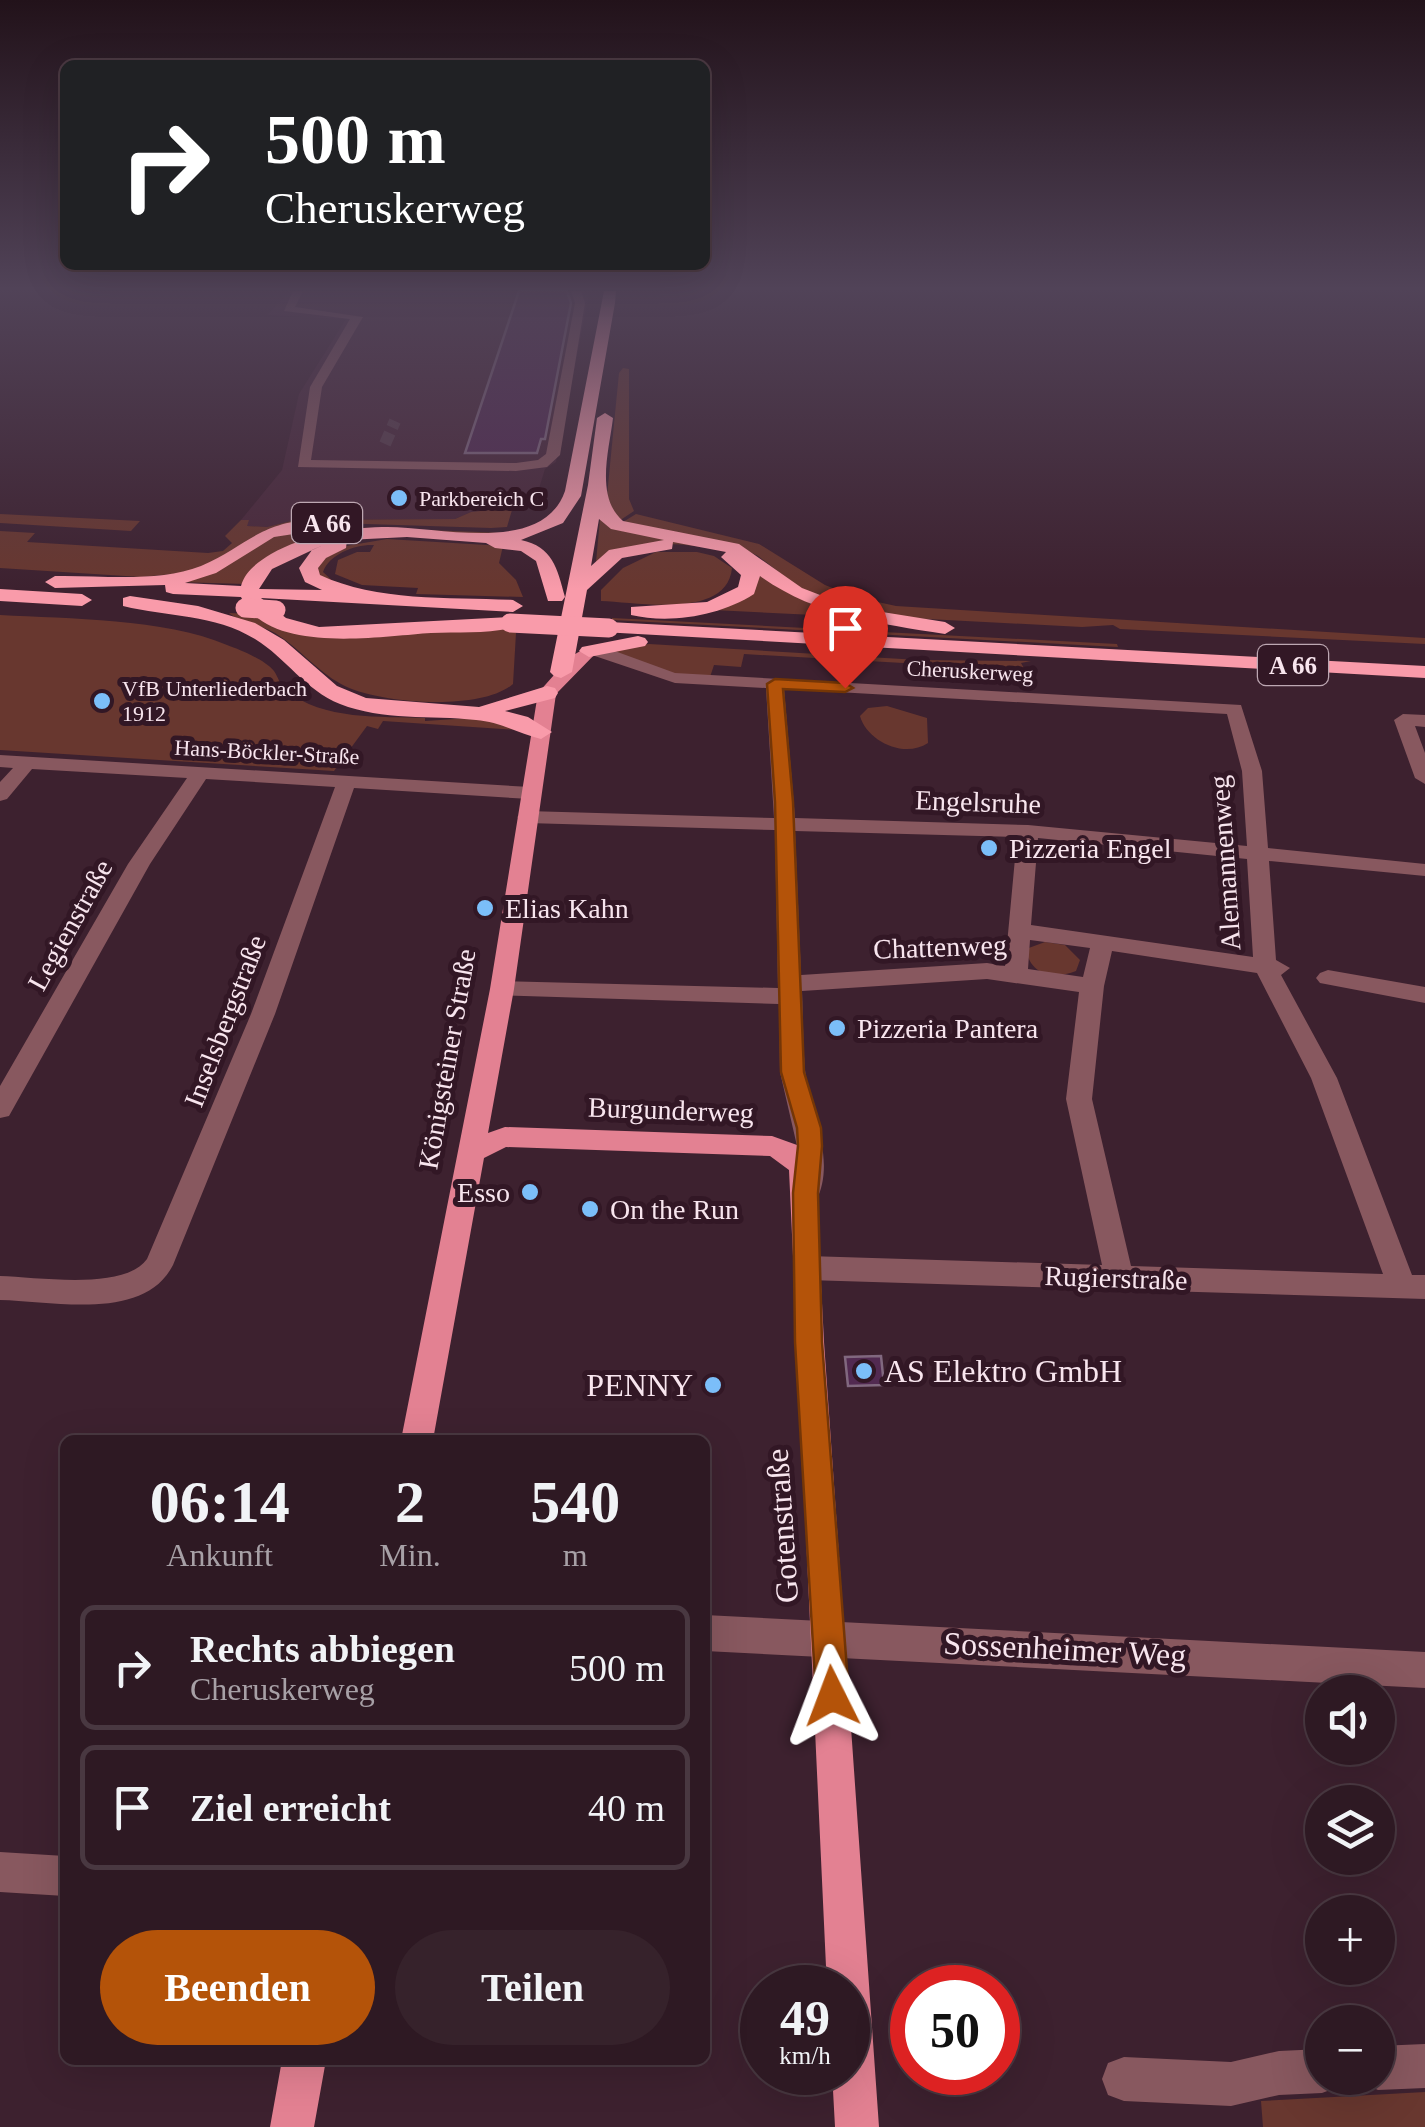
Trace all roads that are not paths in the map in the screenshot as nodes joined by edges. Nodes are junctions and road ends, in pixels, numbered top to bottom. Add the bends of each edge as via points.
1 (314, 390) edge
2 (566, 390) edge
3 (591, 390) edge
4 (609, 390) edge
5 (385, 444) tunnel mouth
6 (377, 464) dead end
7 (578, 464) junction
8 (586, 486) junction
9 (0, 579) edge
10 (55, 582) junction
11 (578, 587) junction
12 (0, 595) edge
13 (555, 597) junction
14 (243, 600) junction
15 (388, 600) junction
16 (130, 602) junction
17 (271, 602) junction
18 (513, 614) junction
19 (612, 620) junction
20 (958, 629) junction
21 (589, 651) junction
22 (1425, 654) edge
23 (1160, 658) junction
24 (561, 672) junction
25 (1425, 672) edge
26 (775, 684) junction
27 (548, 692) junction
28 (1235, 709) joint
29 (450, 712) junction
30 (1425, 721) edge
31 (541, 732) junction
32 (0, 761) edge
33 (27, 763) junction
34 (200, 774) junction
35 (1425, 778) edge
36 (347, 782) junction
37 (530, 793) junction
38 (0, 795) edge
39 (527, 817) junction
40 (784, 822) junction
41 (1028, 831) junction
42 (1257, 854) junction
43 (1425, 870) edge
44 (1021, 931) junction
45 (1102, 944) junction
46 (1273, 967) junction
47 (1016, 974) junction
48 (1328, 978) dead end
49 (1092, 986) junction
50 (502, 989) junction
51 (789, 990) junction
52 (1425, 995) edge
53 (798, 1102) junction
54 (0, 1109) edge
55 (478, 1116) junction
56 (505, 1137) junction
57 (772, 1146) junction
58 (471, 1154) junction
59 (806, 1193) junction
60 (808, 1268) junction
61 (1119, 1278) junction
62 (1414, 1287) edge
63 (0, 1288) edge
64 (418, 1435) edge
65 (710, 1633) edge
66 (829, 1637) junction
67 (1425, 1670) edge
68 (0, 1872) edge
69 (60, 1876) edge
70 (303, 2065) edge
71 (1425, 2066) edge
72 (1395, 2067) edge
73 (1305, 2072) edge
74 (1124, 2079) dead end
75 (292, 2127) edge
76 (857, 2127) edge

1 - 2 street via 303,464 325,467 525,467 550,460
3 - 7 highway
4 - 8 highway
5 - 6 street
7 - 8 highway
7 - 10 highway, A 66 via 559,506 521,526 298,526 257,538 209,569 178,579
8 - 11 highway
8 - 13 highway via 575,505
8 - 18 highway, A 66 via 563,513 534,530 330,538 272,560 249,592 265,616 319,632
8 - 20 highway via 617,525 732,548 796,592 847,612
9 - 10 highway, A 66
10 - 14 highway, A 66
11 - 19 highway via 604,561 652,546 715,551 751,573 747,590 712,607
11 - 24 highway
12 - 16 highway, A 66
13 - 15 highway via 547,560 516,545 370,538 325,551 308,568 328,588
13 - 27 highway via 542,681
14 - 16 highway, A 66
14 - 17 highway, A 66, bridge
15 - 17 highway, A 66
15 - 18 highway, A 66
16 - 29 highway via 250,628 317,684 347,699 392,710
17 - 18 highway, A 66
18 - 19 highway, A 66, bridge
19 - 20 highway, A 66
19 - 23 highway, A 66
20 - 22 highway, A 66
21 - 23 highway via 644,642 950,658
21 - 24 main road
21 - 26 street, Cheruskerweg via 618,654 669,677
23 - 25 highway, A 66
24 - 27 main road
26 - 28 street, Cheruskerweg
26 - 40 street, Gotenstraße
27 - 29 highway via 512,705
27 - 31 main road, Königsteiner Straße
28 - 42 street, Alemannenweg via 1252,771
29 - 31 highway via 511,717
30 - 35 street via 1403,720
31 - 37 main road, Königsteiner Straße
32 - 33 street, Hans-Böckler-Straße
33 - 34 street, Hans-Böckler-Straße
33 - 38 street
34 - 36 street, Hans-Böckler-Straße
34 - 54 street, Legienstraße via 138,864
36 - 37 street, Hans-Böckler-Straße
36 - 63 street, Inselsbergstraße via 263,1014 160,1265 150,1278 121,1291
37 - 39 main road, Königsteiner Straße
39 - 40 street, Engelsruhe
39 - 50 main road, Königsteiner Straße
40 - 41 street, Engelsruhe
40 - 51 street, Gotenstraße
41 - 42 street, Engelsruhe
41 - 44 street
42 - 43 street, Engelsruhe
42 - 46 street, Alemannenweg
44 - 45 street, Chattenweg
44 - 47 street
45 - 46 street, Chattenweg
45 - 49 street
46 - 62 street, Alemannenweg
47 - 49 street, Chattenweg
47 - 51 street, Chattenweg via 987,971
48 - 52 street
49 - 61 street via 1078,1099
50 - 51 street, Chattenweg
50 - 55 main road, Königsteiner Straße
51 - 53 street, Gotenstraße
53 - 57 street via 794,1127
53 - 59 street, Gotenstraße via 809,1128
55 - 56 main road
55 - 58 main road, Königsteiner Straße
56 - 57 main road, Burgunderweg
56 - 58 main road
57 - 59 main road, Burgunderweg via 802,1167
58 - 64 main road, Königsteiner Straße
59 - 60 main road, Gotenstraße
60 - 61 street, Rugierstraße
60 - 66 main road, Gotenstraße
61 - 62 street, Rugierstraße
65 - 66 street, Sossenheimer Weg
66 - 67 street, Sossenheimer Weg
66 - 76 main road, Gotenstraße
68 - 69 street
70 - 75 main road
71 - 72 street
73 - 74 street via 1231,2084

